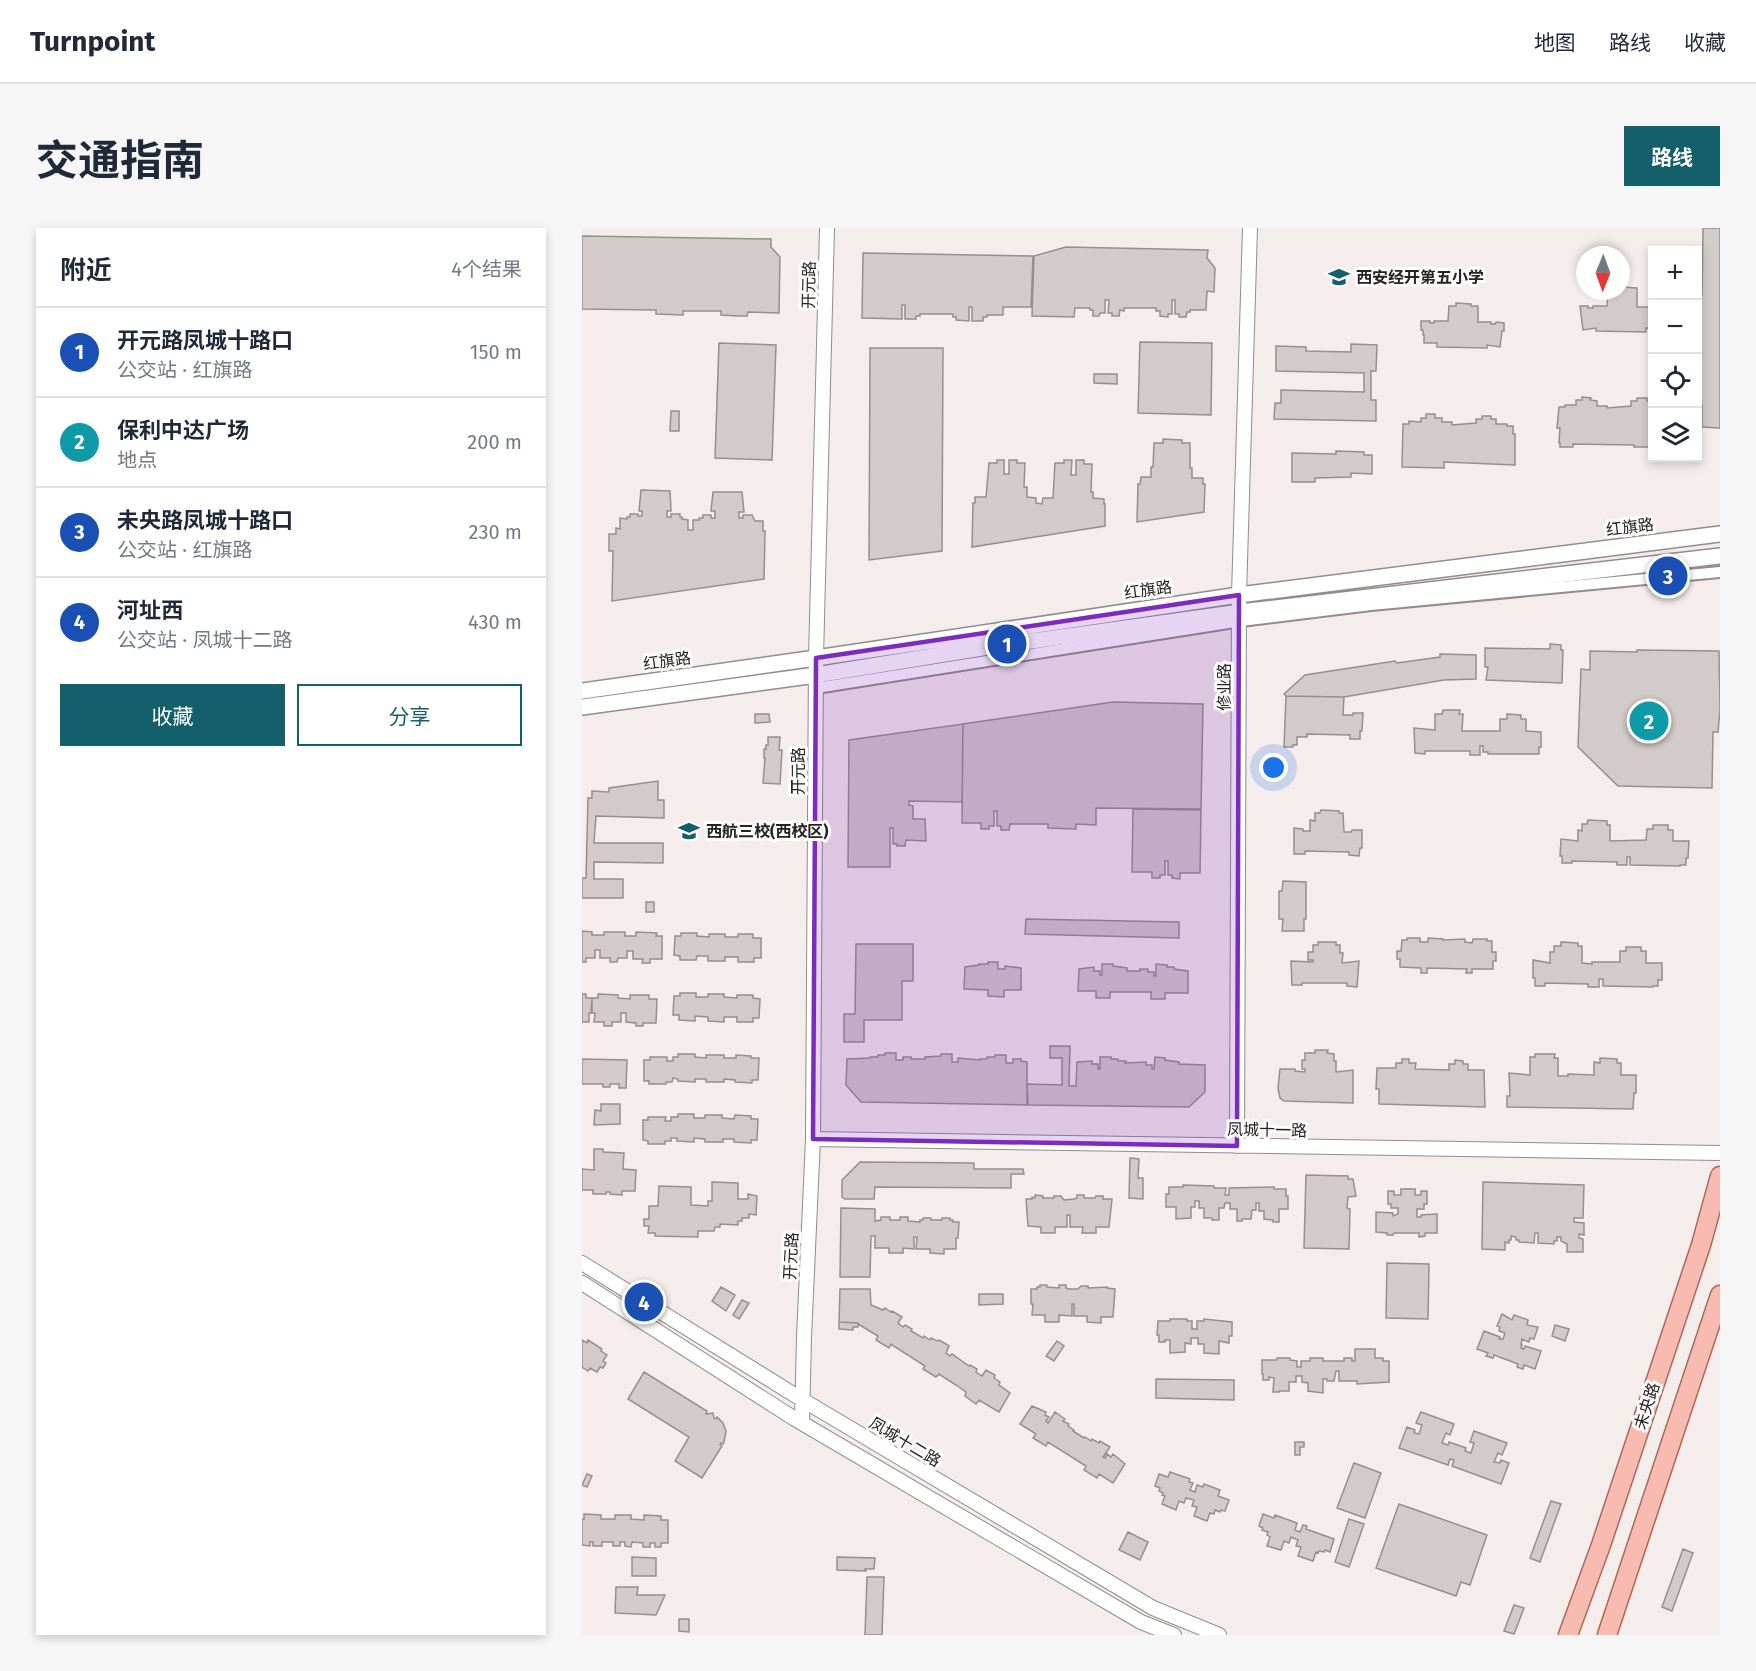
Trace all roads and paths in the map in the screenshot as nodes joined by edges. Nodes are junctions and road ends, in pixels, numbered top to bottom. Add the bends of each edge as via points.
1 (826, 228) edge
2 (1250, 228) edge
3 (1720, 534) edge
4 (1720, 555) edge
5 (1720, 572) edge
6 (1239, 595) junction
7 (1240, 616) junction
8 (816, 658) junction
9 (816, 681) junction
10 (582, 691) edge
11 (582, 707) edge
12 (813, 1139) junction
13 (1237, 1146) junction
14 (1720, 1153) edge
15 (1720, 1176) edge
16 (582, 1263) edge
17 (582, 1283) edge
18 (1720, 1295) edge
19 (801, 1399) junction
20 (802, 1422) junction
21 (1174, 1635) edge
22 (1219, 1635) edge
23 (1568, 1635) edge
24 (1607, 1635) edge

1 - 8 street, 开元路
2 - 6 street, 修业路
3 - 6 main road, 红旗路
4 - 7 main road, 红旗路
5 - 7 street
6 - 7 street, 修业路
6 - 8 main road, 红旗路
7 - 9 main road, 红旗路 via 982,648
7 - 13 street, 修业路
8 - 9 street, 开元路
8 - 10 main road, 红旗路
9 - 11 main road, 红旗路
9 - 12 street, 开元路
12 - 13 street, 凤城十一路
12 - 19 street, 开元路
13 - 14 street, 凤城十一路
15 - 23 main road, 未央路 via 1701,1245
16 - 19 street, 凤城十二路
17 - 20 street
18 - 24 main road
19 - 20 street, 开元路
19 - 22 street, 凤城十二路 via 1153,1608
20 - 21 street via 1141,1622

